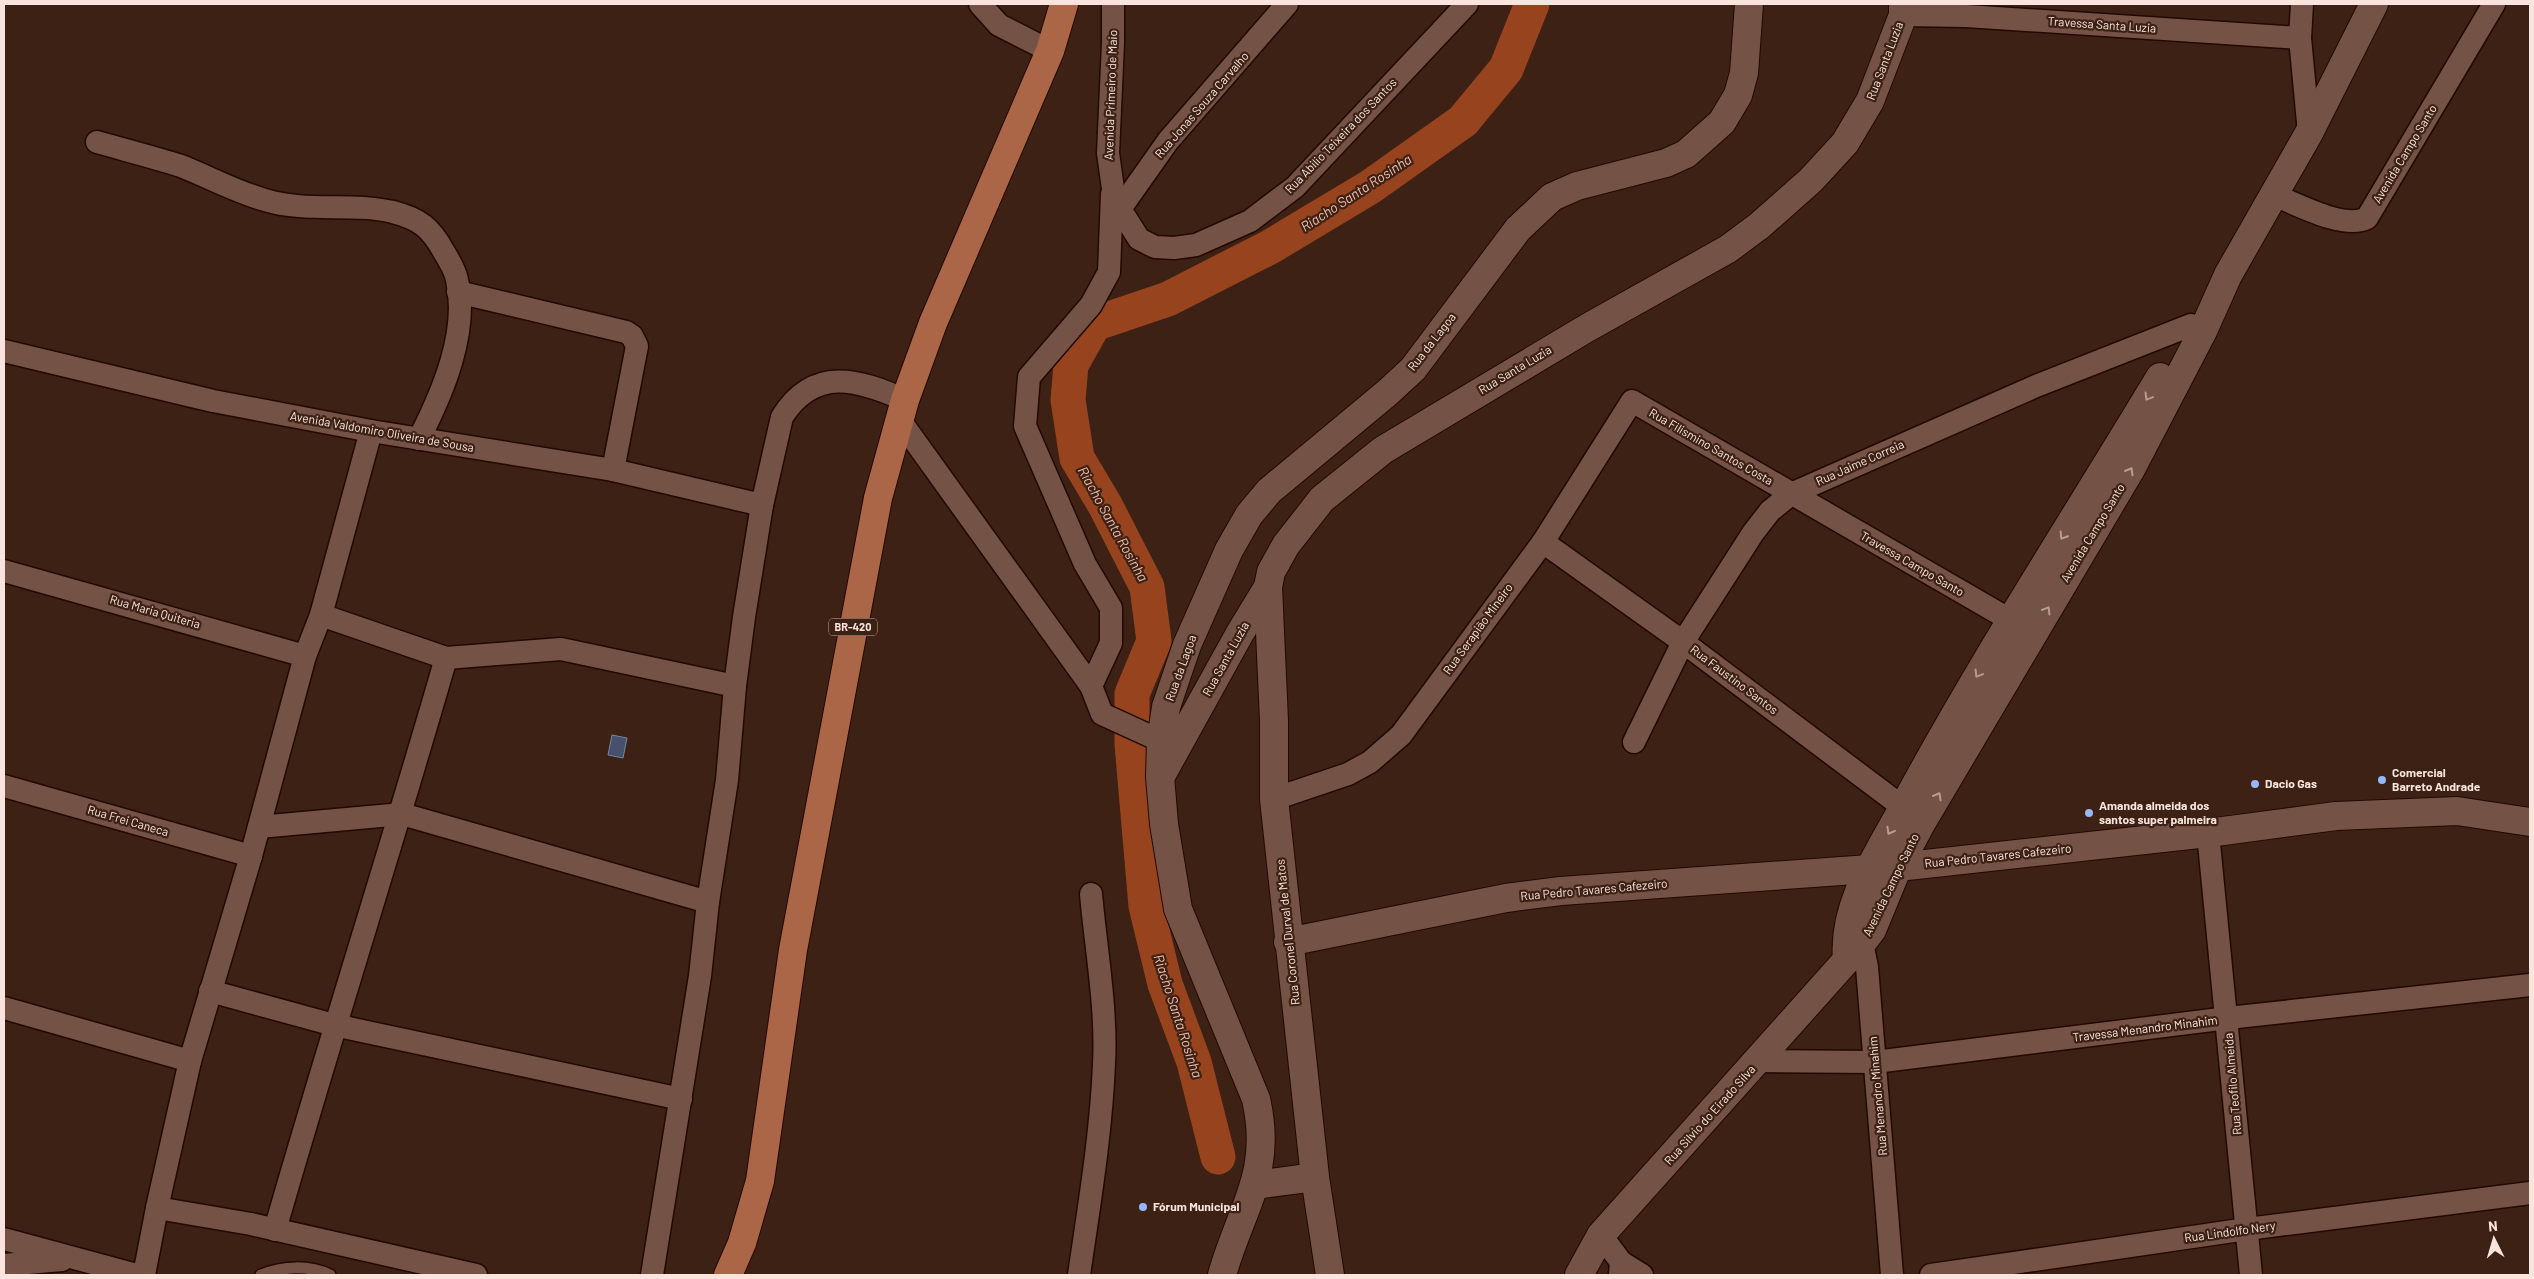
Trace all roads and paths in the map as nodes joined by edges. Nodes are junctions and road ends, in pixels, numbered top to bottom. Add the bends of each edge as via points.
1 (980, 4) edge
2 (1064, 4) edge
3 (1113, 4) edge
4 (1287, 4) edge
5 (1467, 4) edge
6 (1749, 4) edge
7 (2302, 4) edge
8 (2374, 4) edge
9 (2494, 4) edge
10 (1903, 9) edge
11 (2300, 38) junction
12 (1050, 51) junction
13 (2309, 133) junction
14 (97, 142) dead end
15 (2274, 195) junction
16 (1116, 199) junction
17 (1139, 239) joint
18 (458, 292) junction
19 (2197, 328) junction
20 (4, 351) edge
21 (1632, 401) joint
22 (902, 410) junction
23 (371, 431) junction
24 (419, 439) junction
25 (613, 470) junction
26 (1791, 494) junction
27 (762, 505) junction
28 (1543, 542) junction
29 (4, 571) edge
30 (1268, 587) junction
31 (320, 615) junction
32 (2022, 627) junction
33 (1683, 642) junction
34 (305, 656) junction
35 (446, 658) junction
36 (735, 686) junction
37 (1090, 686) junction
38 (1161, 741) junction
39 (1634, 742) dead end
40 (1160, 777) junction
41 (4, 786) edge
42 (1274, 799) junction
43 (402, 814) junction
44 (1913, 815) junction
45 (2530, 822) edge
46 (259, 827) junction
47 (2208, 833) junction
48 (251, 856) junction
49 (1898, 867) junction
50 (1870, 869) junction
51 (1092, 894) dead end
52 (708, 902) junction
53 (1853, 940) junction
54 (1288, 942) junction
55 (2530, 984) edge
56 (210, 990) junction
57 (4, 1008) edge
58 (2228, 1018) junction
59 (334, 1025) junction
60 (1759, 1060) junction
61 (190, 1061) junction
62 (1875, 1062) junction
63 (681, 1099) junction
64 (1315, 1177) junction
65 (1255, 1185) junction
66 (2530, 1193) edge
67 (157, 1208) junction
68 (2247, 1229) junction
69 (275, 1230) junction
70 (1601, 1235) junction
71 (4, 1238) edge
72 (75, 1259) junction
73 (4, 1265) edge
74 (1620, 1269) edge
75 (137, 1275) edge
76 (144, 1275) edge
77 (262, 1275) edge
78 (330, 1275) edge
79 (476, 1275) edge
80 (652, 1275) edge
81 (728, 1275) edge
82 (1079, 1275) edge
83 (1222, 1275) edge
84 (1330, 1275) edge
85 (1579, 1275) edge
86 (1642, 1275) edge
87 (1892, 1275) edge
88 (1931, 1275) edge
89 (2251, 1275) edge

1 - 12 street via 999,25
2 - 12 main road, BR-420
3 - 16 street, Avenida Primeiro de Maio via 1108,153
4 - 16 street, Rua Jonas Souza Carvalho
5 - 17 street, Rua Abilio Teixeira dos Santos via 1295,187 1250,221 1196,245 1156,247
6 - 38 street, Rua da Lagoa via 1744,73 1738,95 1722,122 1686,154 1666,163 1577,186 1552,197 1518,229 1413,369 1269,491 1249,515 1229,550 1188,645 1166,707
7 - 11 street
8 - 13 street, Avenida Campo Santo
9 - 15 street, Avenida Campo Santo via 2367,218 2343,221
10 - 11 street, Travessa Santa Luzia
10 - 30 street, Rua Santa Luzia via 1870,101 1845,143 1811,180 1728,249 1579,332 1383,450 1322,499 1286,545 1271,572
11 - 13 street
12 - 22 main road, BR-420 via 933,323
13 - 15 street, Avenida Campo Santo
14 - 18 street via 179,166 265,200 296,207 369,209 413,218 433,233 452,266
15 - 19 street, Avenida Campo Santo
16 - 17 street, Avenida Primeiro de Maio
16 - 37 street via 1109,272 1091,305 1029,377 1025,426 1085,564 1111,608 1111,644
18 - 24 street via 460,310 449,371
18 - 25 street via 632,336 637,346
19 - 26 street, Rua Jaime Correia via 2036,386
19 - 32 street, Avenida Campo Santo via 2131,469
20 - 23 street, Avenida Valdomiro Oliveira de Sousa via 213,401
21 - 26 street, Rua Filismino Santos Costa
21 - 28 street, Rua Serapião Mineiro
22 - 27 street via 872,385 849,380 830,381 800,396 782,417
22 - 37 street
22 - 81 main road, BR-420 via 878,498 841,689 793,950 760,1181
23 - 24 street, Avenida Valdomiro Oliveira de Sousa
23 - 31 street
24 - 25 street, Avenida Valdomiro Oliveira de Sousa
25 - 27 street, Avenida Valdomiro Oliveira de Sousa
26 - 32 street, Travessa Campo Santo
26 - 33 street, Rua Jaime Correia via 1770,510 1753,533
27 - 36 street
28 - 33 street, Rua Faustino Santos
28 - 42 street, Rua Serapião Mineiro via 1400,735 1370,762 1348,774
29 - 34 street, Rua Maria Quiteria
30 - 40 street, Rua Santa Luzia
30 - 42 street, Rua Coronel Durval de Matos
31 - 34 street
31 - 35 street
32 - 44 street, Avenida Campo Santo
33 - 39 street, Rua Jaime Correia
33 - 44 street, Rua Faustino Santos
34 - 46 street
35 - 36 street via 561,649
35 - 43 street
36 - 52 street via 727,780
37 - 38 street via 1102,714
38 - 40 street, Rua da Lagoa
40 - 65 street, Rua da Lagoa via 1178,909 1253,1090 1260,1115 1262,1157
41 - 48 street, Rua Frei Caneca
42 - 54 street, Rua Coronel Durval de Matos
43 - 46 street
43 - 52 street
43 - 59 street
44 - 49 street, Avenida Campo Santo
44 -> 50 street, Avenida Campo Santo
45 - 47 street, Rua Pedro Tavares Cafezeiro via 2457,811 2400,812 2336,816
46 - 48 street
47 - 49 street, Rua Pedro Tavares Cafezeiro
47 - 58 street, Rua Teofilo Almeida
48 - 56 street
49 - 50 street, Rua Pedro Tavares Cafezeiro
49 - 53 street, Avenida Campo Santo via 1874,925
50 - 53 street, Avenida Campo Santo
50 - 54 street, Rua Pedro Tavares Cafezeiro via 1560,891 1506,898
51 - 82 street via 1104,1025 1104,1064 1094,1171
52 - 63 street
53 - 60 street, Rua Silvio do Eirado Silva
53 - 62 street, Rua Menandro Minahim via 1867,967
54 - 64 street, Rua Coronel Durval de Matos
55 - 58 street, Travessa Menandro Minahim
56 - 59 street
56 - 61 street
57 - 61 street
58 - 62 street, Travessa Menandro Minahim
58 - 68 street, Rua Teofilo Almeida
59 - 63 street
59 - 69 street
60 - 62 street, Travessa Menandro Minahim
60 - 70 street, Rua Silvio do Eirado Silva
61 - 67 street
62 - 87 street, Rua Menandro Minahim
63 - 80 street
64 - 65 street
64 - 84 street, Rua Coronel Durval de Matos
65 - 83 street, Rua da Lagoa
66 - 68 street, Rua Lindolfo Nery
67 - 69 street
67 - 76 street
68 - 88 street, Rua Lindolfo Nery
68 - 89 street, Rua Teofilo Almeida
69 - 79 street
70 - 74 street
70 - 85 street, Rua Silvio do Eirado Silva
71 - 72 street
72 - 73 street
72 - 75 street
74 - 86 street
77 - 78 lane via 297,1268

